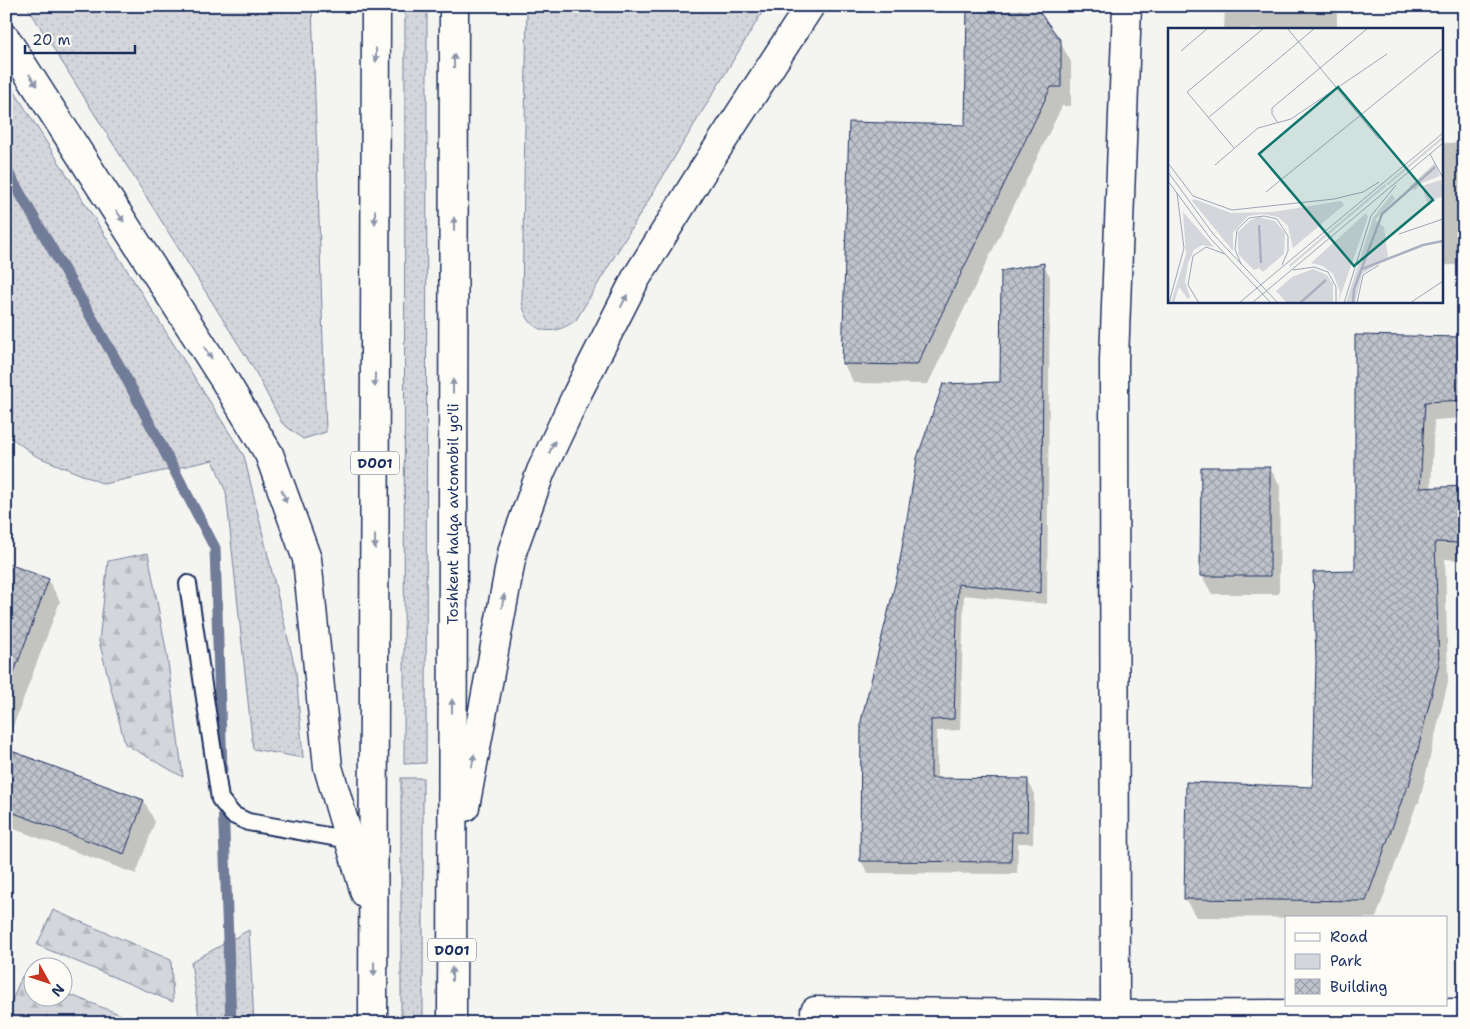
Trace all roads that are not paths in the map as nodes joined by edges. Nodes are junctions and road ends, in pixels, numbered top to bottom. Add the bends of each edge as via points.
1 (376, 6) edge
2 (454, 6) edge
3 (810, 6) edge
4 (1128, 6) edge
5 (6, 39) edge
6 (188, 584) dead end
7 (350, 840) junction
8 (452, 877) junction
9 (374, 920) junction
10 (814, 1011) dead end
11 (1464, 1013) edge
12 (1115, 1019) edge
13 (374, 1023) edge
14 (452, 1023) edge

1 -> 9 main road, D001
8 -> 2 main road, Toshkent halqa avtomobil yo'li / D001
8 -> 3 main road via 513,549 541,471 635,280
4 - 12 main road via 1114,360
5 -> 7 main road via 226,381 269,454 307,559 328,767
6 - 7 lane via 220,799 233,816 248,822
7 - 9 main road
14 -> 8 main road, Toshkent halqa avtomobil yo'li / D001
9 -> 13 main road, D001
10 - 12 main road
11 - 12 main road

